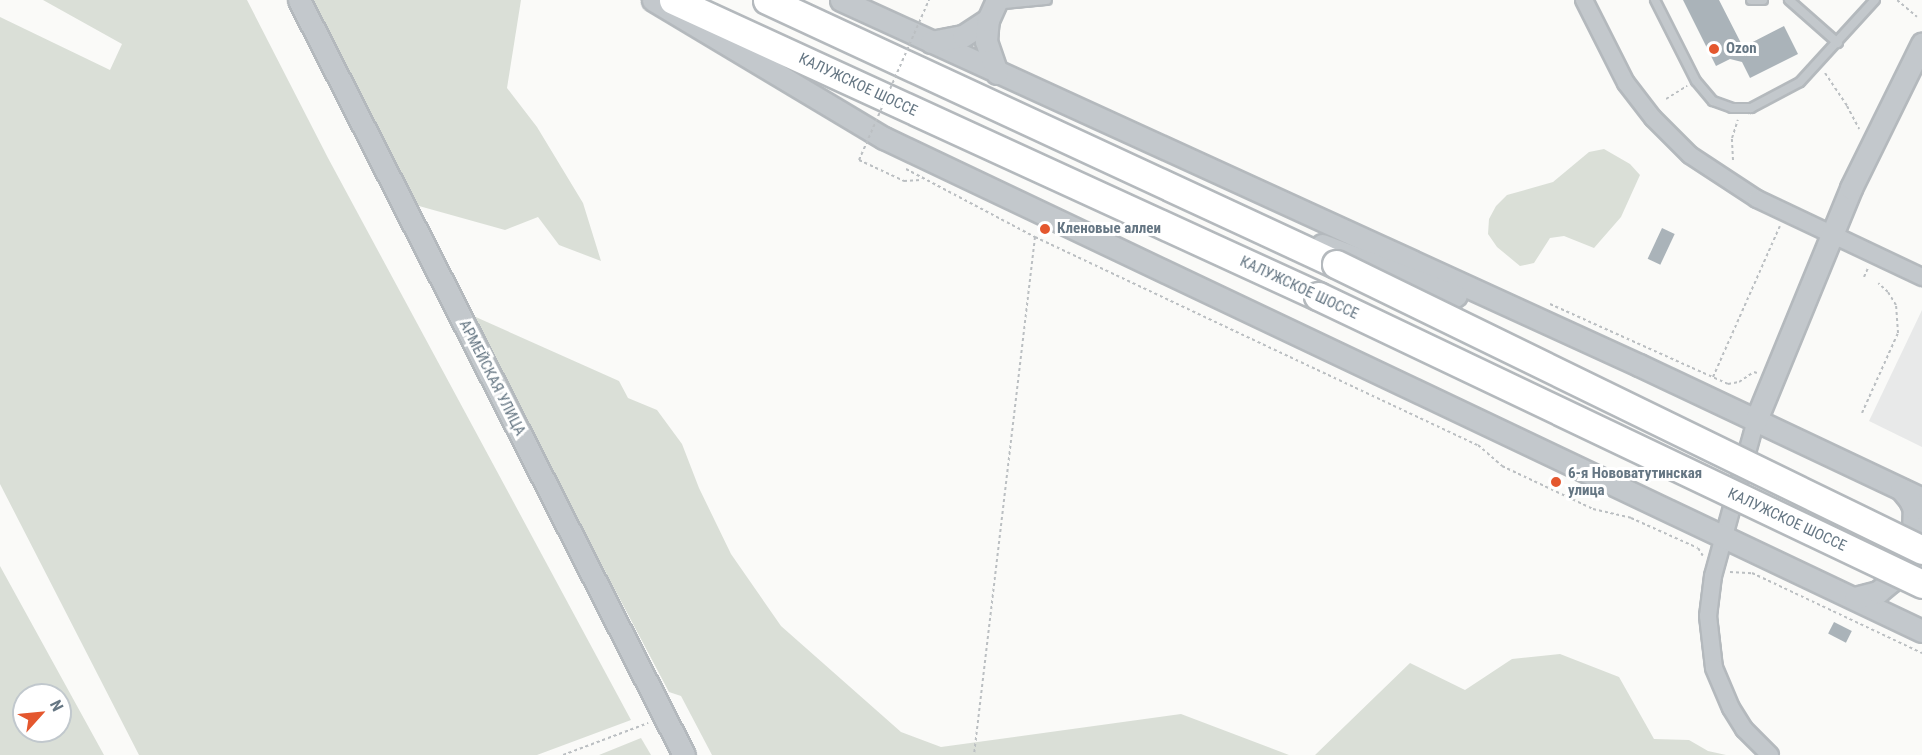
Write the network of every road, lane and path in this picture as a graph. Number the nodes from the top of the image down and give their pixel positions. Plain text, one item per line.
1 (299, 0) edge
2 (653, 0) edge
3 (673, 0) edge
4 (767, 0) edge
5 (841, 0) edge
6 (929, 0) edge
7 (1047, 0) edge
8 (1584, 0) edge
9 (1655, 0) edge
10 (1751, 0) edge
11 (1763, 0) edge
12 (1789, 0) edge
13 (1875, 0) edge
14 (1898, 0) edge
15 (993, 8) edge
16 (1917, 17) dead end
17 (931, 42) junction
18 (1838, 43) junction
19 (1922, 44) edge
20 (1818, 64) junction
21 (997, 73) junction
22 (1694, 77) junction
23 (1666, 99) dead end
24 (1746, 108) junction
25 (1859, 129) dead end
26 (862, 142) dead end
27 (872, 148) dead end
28 (1733, 160) dead end
29 (903, 167) dead end
30 (923, 180) junction
31 (1173, 189) junction
32 (1778, 232) dead end
33 (1831, 234) junction
34 (1035, 237) junction
35 (1922, 277) edge
36 (1878, 283) dead end
37 (1639, 365) junction
38 (1772, 380) junction
39 (1862, 413) dead end
40 (1756, 420) junction
41 (1900, 489) junction
42 (1922, 499) edge
43 (1724, 537) junction
44 (1919, 537) edge
45 (1714, 571) junction
46 (1922, 584) edge
47 (1855, 598) junction
48 (1922, 631) edge
49 (1922, 653) edge
50 (665, 717) junction
51 (563, 755) edge
52 (684, 755) edge
53 (974, 755) edge
54 (1770, 755) edge

1 - 50 street, АРМЕЙСКАЯ УЛИЦА
2 - 43 street
3 - 46 highway, КАЛУЖСКОЕ ШОССЕ, bridge
4 - 31 highway, КАЛУЖСКОЕ ШОССЕ
5 - 17 street
6 - 30 path, bridge
7 - 15 lane
8 - 33 street
9 - 22 lane
10 - 11 lane
12 - 18 lane
13 - 18 lane
14 - 16 path
15 - 17 street
15 - 21 street
17 - 21 street
18 - 20 lane
19 - 33 street
20 - 24 lane
20 - 25 path
21 - 37 street
22 - 23 path
22 - 24 lane
24 - 28 path
26 - 27 path
29 - 30 path
30 - 34 path
31 - 37 street
31 - 44 highway, КАЛУЖСКОЕ ШОССЕ, bridge
32 - 38 path
33 - 35 street
33 - 38 street
34 - 45 path
34 - 53 path
36 - 39 path
37 - 40 street
38 - 40 street
40 - 41 street
40 - 43 street
41 - 42 street
41 - 44 street
43 - 45 street
43 - 47 street
44 - 47 street
45 - 49 path
45 - 54 street
47 - 48 street
50 - 51 path
50 - 52 street, АРМЕЙСКАЯ УЛИЦА

